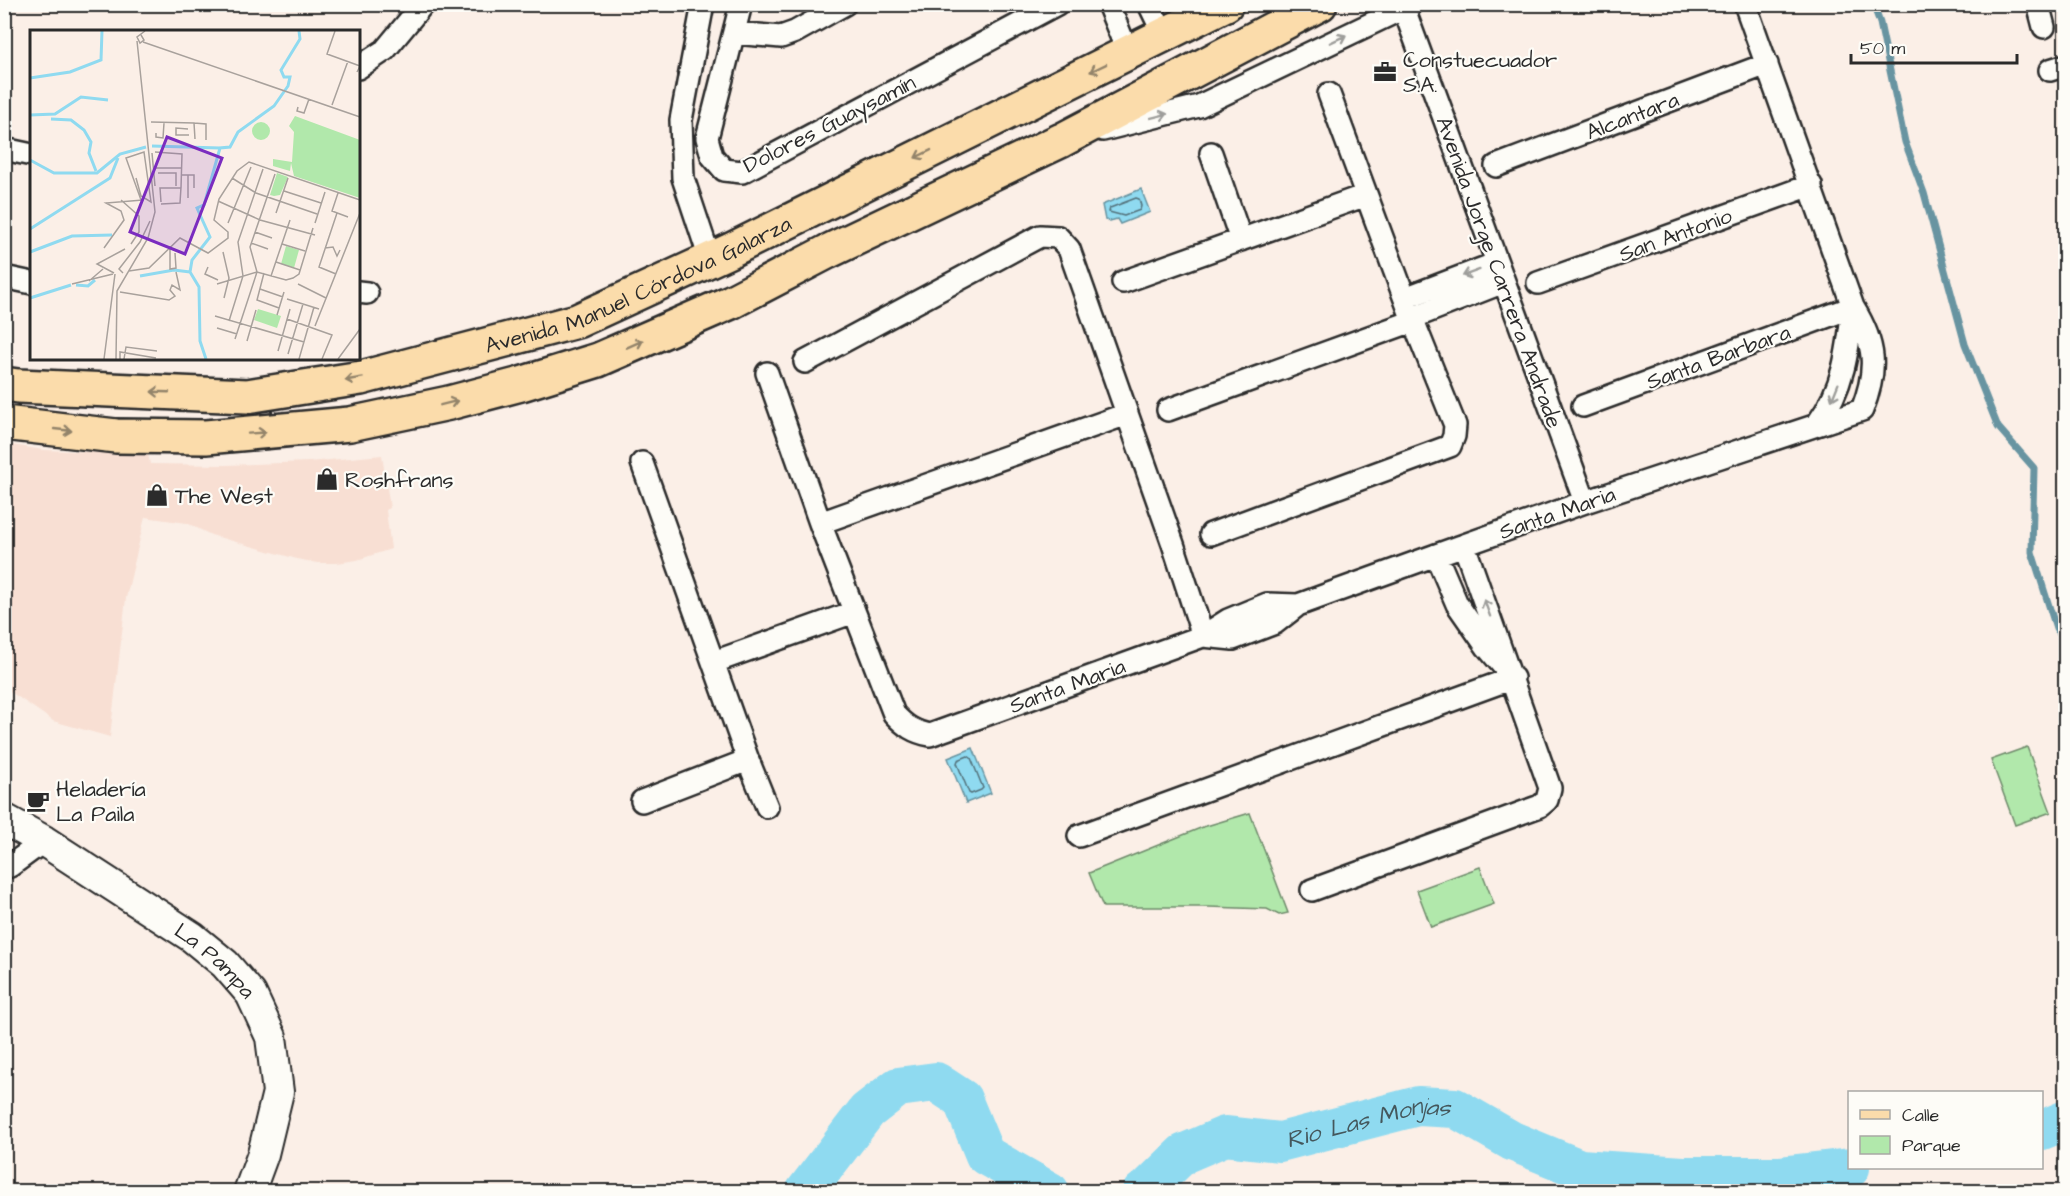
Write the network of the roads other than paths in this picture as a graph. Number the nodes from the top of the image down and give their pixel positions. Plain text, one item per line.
1 (423, 4) edge
2 (703, 4) edge
3 (741, 4) edge
4 (845, 4) edge
5 (1057, 4) edge
6 (1108, 4) edge
7 (1149, 4) edge
8 (1226, 4) edge
9 (1320, 4) edge
10 (1745, 4) edge
11 (2038, 4) edge
12 (1408, 7) edge
13 (2044, 27) dead end
14 (734, 33) junction
15 (1164, 35) junction
16 (1128, 53) junction
17 (1767, 64) junction
18 (360, 67) edge
19 (1329, 94) dead end
20 (1062, 140) junction
21 (4, 149) edge
22 (1211, 153) dead end
23 (30, 156) edge
24 (1496, 166) dead end
25 (1811, 185) junction
26 (1366, 195) junction
27 (1241, 240) junction
28 (710, 259) junction
29 (1501, 273) junction
30 (4, 277) edge
31 (1123, 282) dead end
32 (30, 283) edge
33 (1539, 283) dead end
34 (1853, 307) junction
35 (1410, 312) junction
36 (805, 362) dead end
37 (767, 373) dead end
38 (4, 384) edge
39 (1583, 406) dead end
40 (1168, 410) dead end
41 (1127, 414) junction
42 (4, 423) edge
43 (1818, 423) junction
44 (642, 463) dead end
45 (1585, 502) junction
46 (820, 523) junction
47 (1210, 534) dead end
48 (1464, 545) junction
49 (1436, 555) junction
50 (854, 612) junction
51 (1203, 636) junction
52 (714, 662) junction
53 (1513, 678) junction
54 (748, 760) junction
55 (642, 801) dead end
56 (766, 807) dead end
57 (4, 819) edge
58 (1079, 836) dead end
59 (44, 841) junction
60 (4, 868) edge
61 (1312, 890) dead end
62 (249, 1191) edge

1 - 18 street
2 - 28 street
3 - 14 street, Dolores Guaysamín
4 - 14 street
5 - 14 street, Dolores Guaysamín
6 - 16 street
7 - 15 street
8 - 15 main road, Avenida Manuel Córdova Galarza
9 - 20 main road, Avenida Manuel Córdova Galarza
10 - 17 street, Santa Maria
11 - 13 street
20 -> 12 street, Avenida Manuel Córdova Galarza
12 - 29 street, Avenida Jorge Carrera Andrade
15 - 16 main road, Avenida Manuel Córdova Galarza
16 -> 28 main road, Avenida Manuel Córdova Galarza
17 - 24 street, Alcantara
17 - 25 street, Santa Maria
19 - 26 street
42 -> 20 main road, Avenida Manuel Córdova Galarza
21 - 23 street
22 - 27 street
25 - 33 street, San Antonio
25 - 34 street, Santa Maria
26 - 27 street
26 - 35 street
27 - 31 street
28 -> 38 main road, Avenida Manuel Córdova Galarza
29 - 35 street
29 - 45 street, Avenida Jorge Carrera Andrade
30 - 32 street
34 - 39 street, Santa Barbara
34 -> 43 street, Santa Maria
34 - 43 street, Santa Maria
35 - 40 street
35 - 47 street
36 - 41 street
37 - 46 street
41 - 46 street
41 - 51 street
43 - 45 street, Santa Maria
44 - 52 street
45 - 48 street, Santa Maria
46 - 50 street
48 - 49 street, Santa Maria
53 -> 48 street
49 - 51 street, Santa Maria
49 - 53 street
50 - 51 street, Santa Maria
50 - 52 street
52 - 54 street
53 - 58 street
53 - 61 street
54 - 55 street
54 - 56 street
57 - 59 street, La Pampa
59 - 60 street
59 - 62 street, La Pampa

